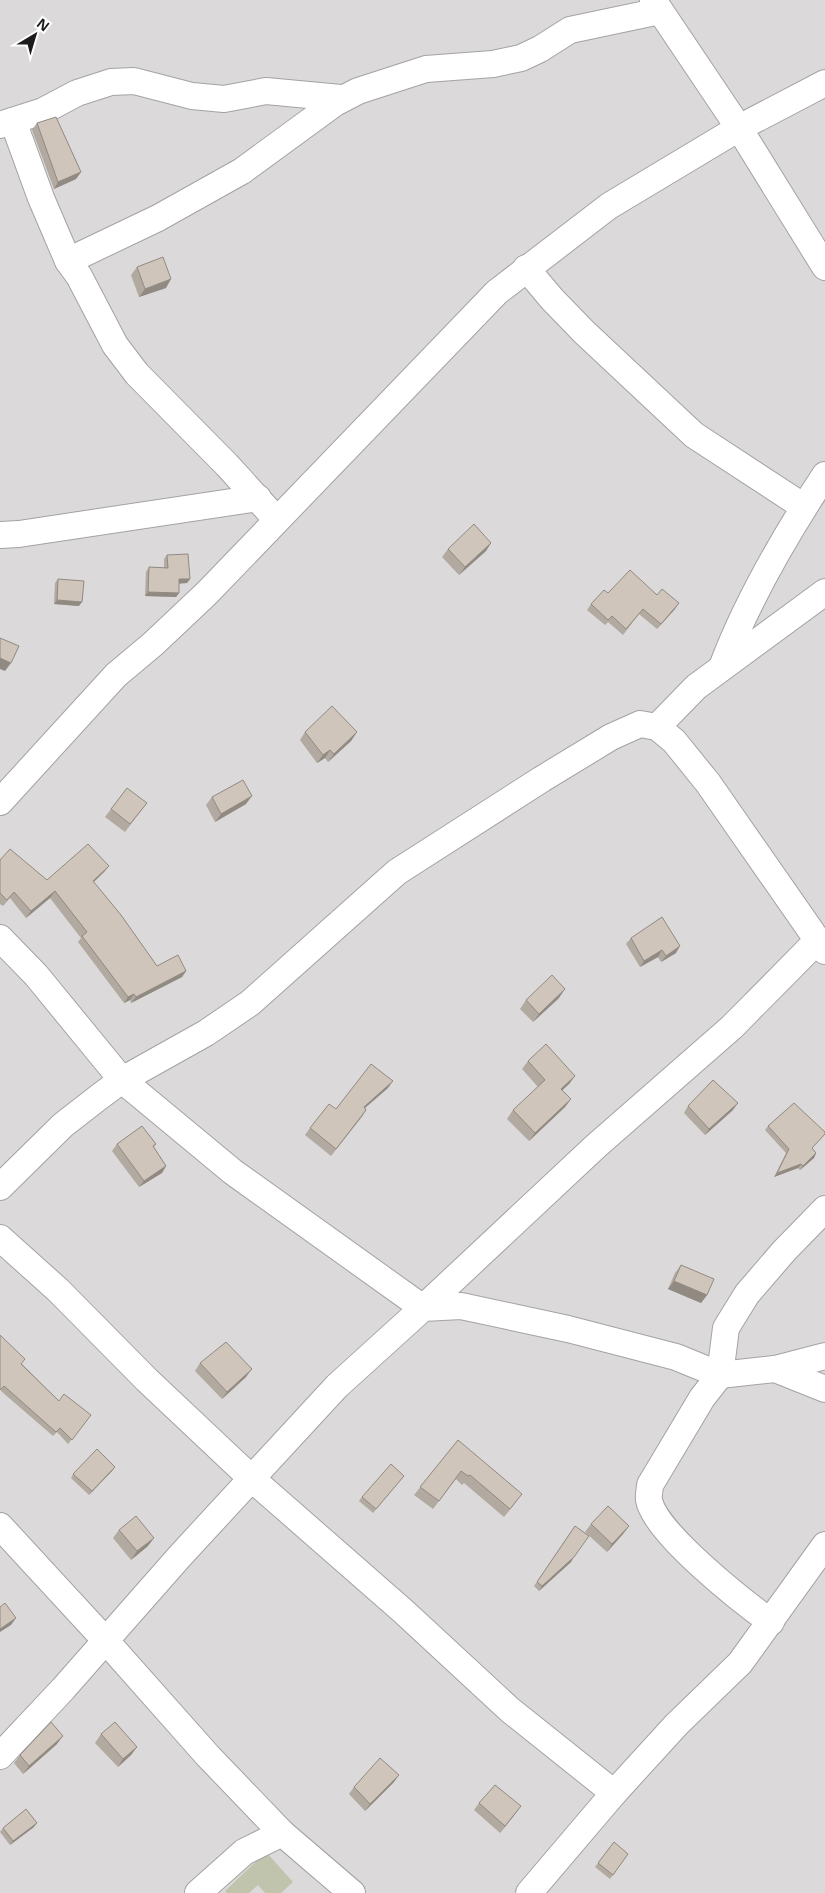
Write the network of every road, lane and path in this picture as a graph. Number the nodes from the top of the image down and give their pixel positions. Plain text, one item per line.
1 (656, 6) edge
2 (825, 83) edge
3 (342, 98) junction
4 (7, 123) edge
5 (739, 128) junction
6 (68, 261) junction
7 (825, 267) edge
8 (526, 268) junction
9 (825, 475) edge
10 (258, 498) junction
11 (804, 507) junction
12 (276, 519) junction
13 (0, 535) edge
14 (825, 592) edge
15 (722, 667) junction
16 (657, 728) junction
17 (0, 802) edge
18 (0, 938) edge
19 (822, 945) edge
20 (122, 1080) junction
21 (0, 1187) edge
22 (825, 1209) edge
23 (0, 1238) edge
24 (423, 1308) junction
25 (825, 1356) edge
26 (775, 1369) junction
27 (720, 1375) junction
28 (825, 1389) edge
29 (251, 1478) junction
30 (4, 1537) edge
31 (825, 1545) edge
32 (771, 1622) junction
33 (106, 1641) junction
34 (0, 1756) edge
35 (614, 1793) junction
36 (282, 1834) junction
37 (198, 1893) edge
38 (352, 1893) edge
39 (528, 1893) edge

1 - 3 street
1 - 5 street
2 - 5 street
3 - 4 street
3 - 6 street
4 - 6 street
5 - 7 street
5 - 8 street
6 - 10 street
8 - 11 street
8 - 12 street
9 - 11 street
10 - 12 street
10 - 13 street
11 - 15 street
12 - 17 street
14 - 15 street
15 - 16 street
16 - 19 street
16 - 20 street
18 - 20 street
19 - 24 street
20 - 21 street
20 - 24 street
22 - 27 street
23 - 29 street
24 - 27 street
24 - 29 street
25 - 26 street
26 - 27 street
26 - 28 street
27 - 32 street
29 - 33 street
29 - 35 street
30 - 33 street
31 - 32 street
32 - 35 street
33 - 34 street
33 - 36 street
35 - 39 street
36 - 37 street
36 - 38 street

